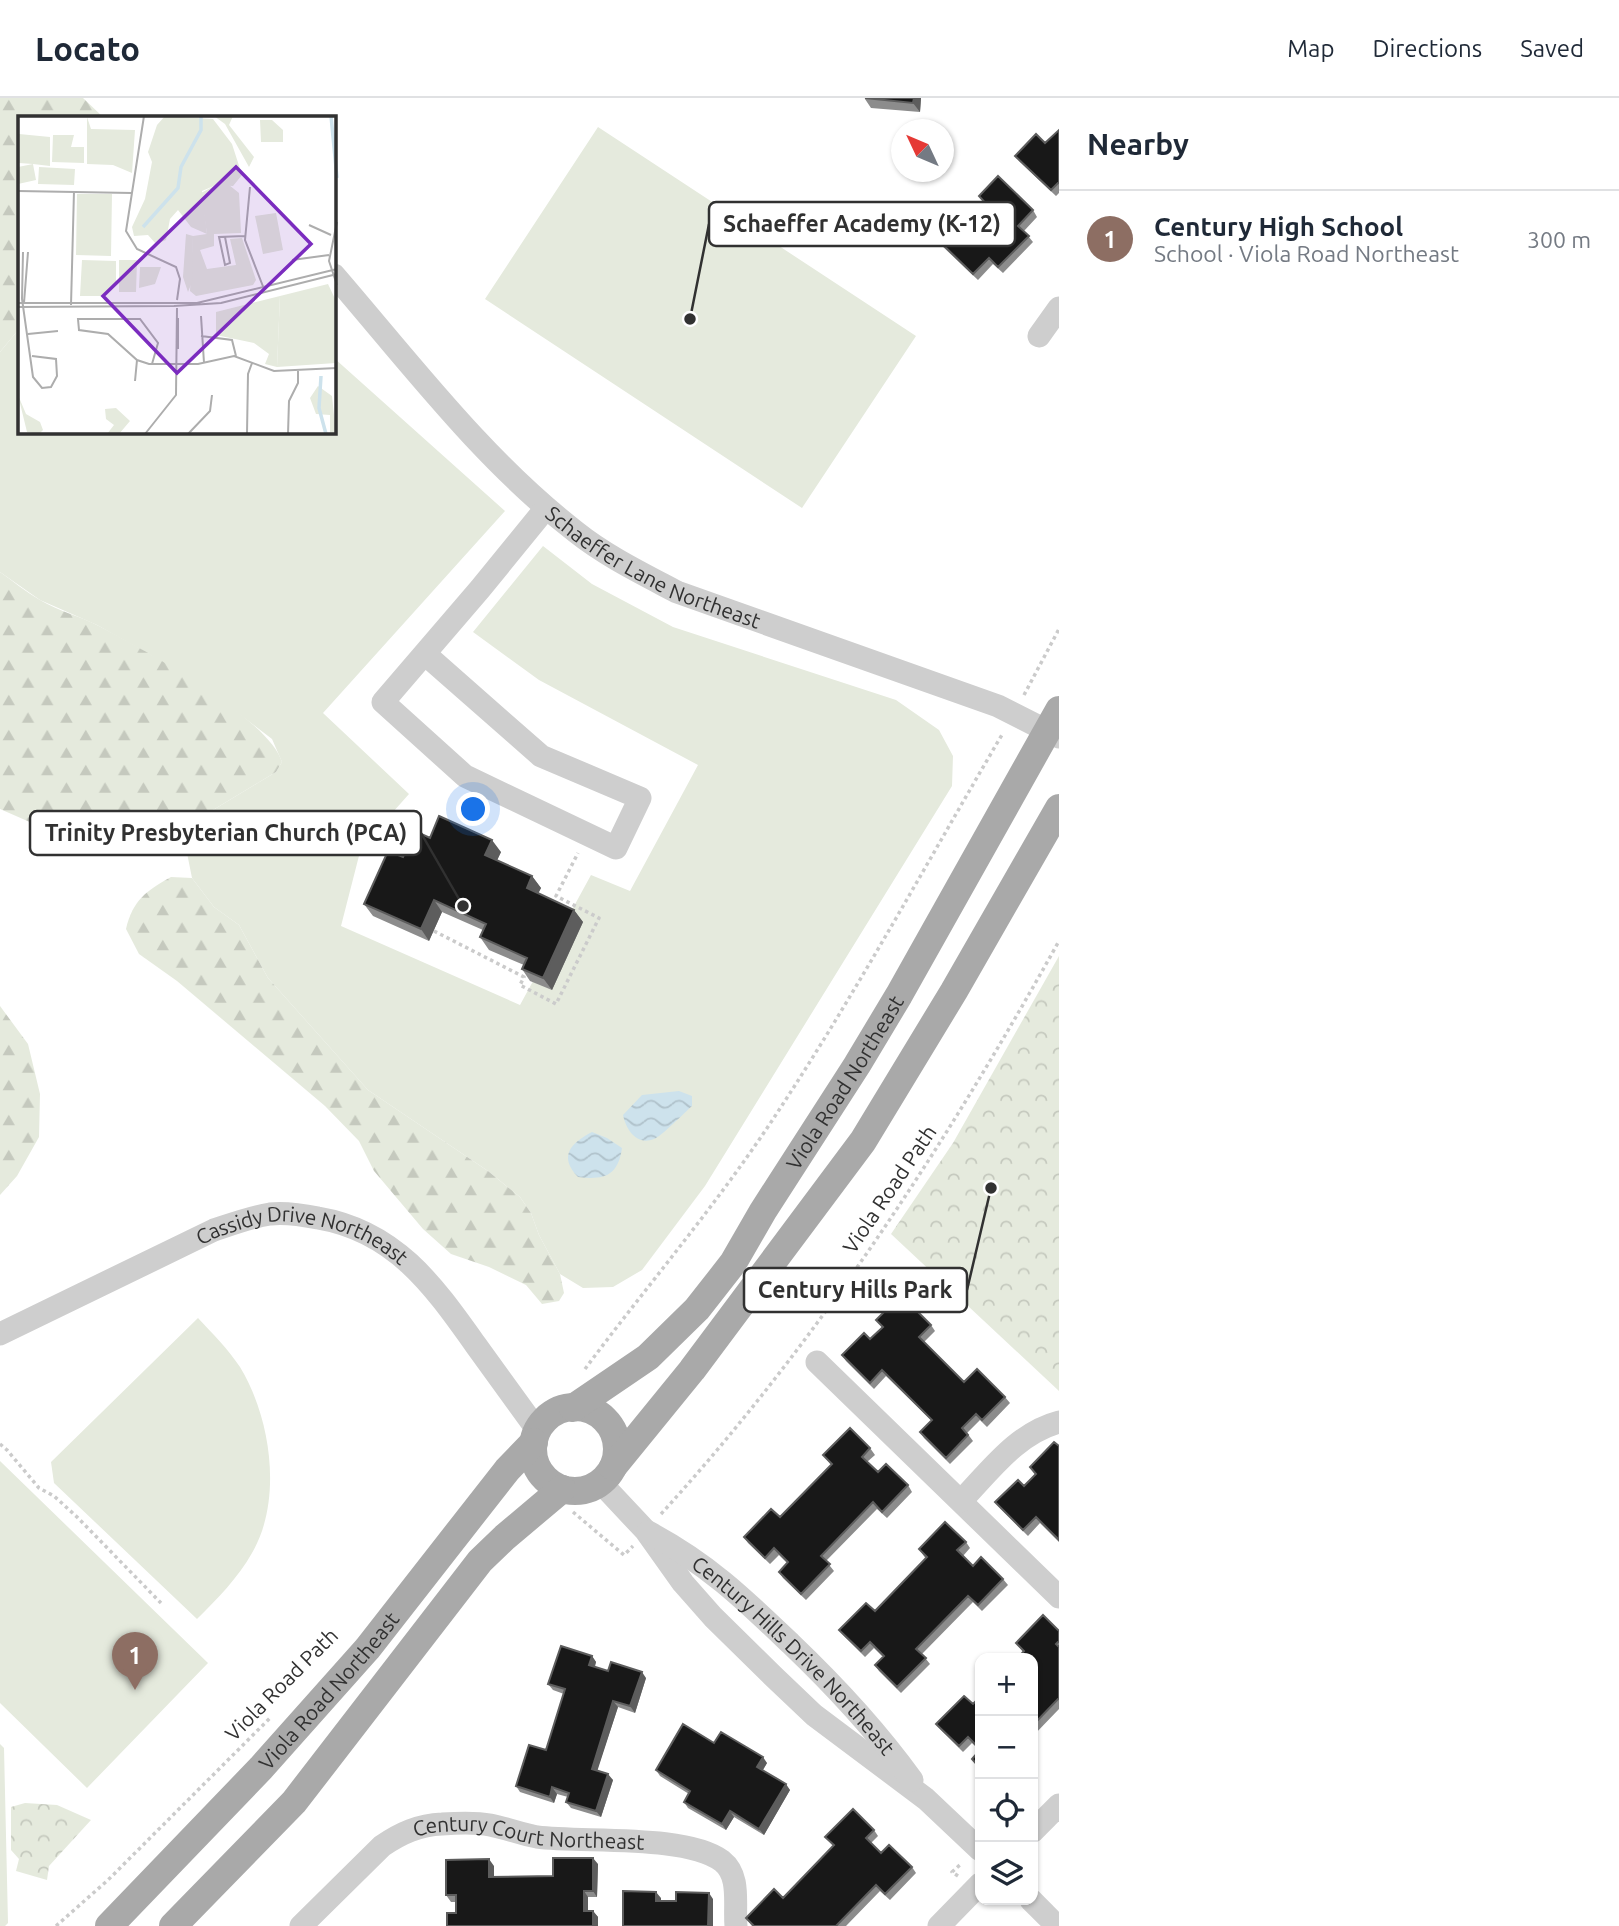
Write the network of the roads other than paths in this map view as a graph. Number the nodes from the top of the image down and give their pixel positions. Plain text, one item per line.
1 (336, 277) edge
2 (1059, 309) edge
3 (1039, 337) dead end
4 (546, 508) junction
5 (425, 654) junction
6 (1055, 726) edge
7 (1059, 808) edge
8 (0, 1334) edge
9 (817, 1362) dead end
10 (573, 1408) junction
11 (1059, 1422) edge
12 (536, 1436) junction
13 (606, 1475) junction
14 (562, 1489) junction
15 (961, 1501) junction
16 (646, 1531) junction
17 (1059, 1597) edge
18 (926, 1799) junction
19 (1059, 1805) edge
20 (1038, 1826) edge
21 (975, 1845) edge
22 (975, 1889) edge
23 (1036, 1905) edge
24 (109, 1926) edge
25 (173, 1926) edge
26 (301, 1926) edge
27 (736, 1926) edge
28 (939, 1926) edge
29 (1057, 1926) edge

1 - 4 street, Schaeffer Lane Northeast
2 - 3 street
4 - 5 street
4 - 6 street, Schaeffer Lane Northeast
5 - 5 street
6 - 10 main road, Viola Road Northeast
7 - 13 main road, Viola Road Northeast
8 - 12 street, Cassidy Drive Northeast
9 - 15 street
10 - 12 main road
10 - 13 main road
11 - 15 street
12 - 14 main road
12 - 24 main road, Viola Road Northeast
13 - 14 main road
13 - 16 street, Century Hills Drive Northeast
14 - 25 main road, Viola Road Northeast
15 - 17 street
16 - 18 street, Century Hills Drive Northeast
16 - 18 street, Century Hills Drive Northeast
18 - 21 street, Century Hills Drive Northeast
19 - 20 street
22 - 28 street
23 - 29 street
26 - 27 street, Century Court Northeast

